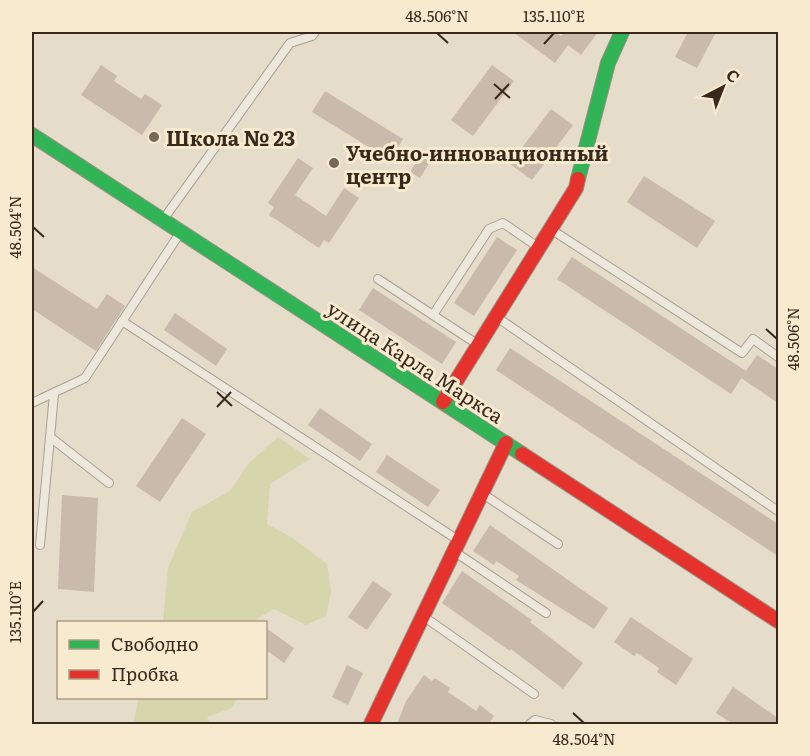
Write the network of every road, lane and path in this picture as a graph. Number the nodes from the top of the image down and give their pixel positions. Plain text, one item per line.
1 (315, 32) edge
2 (622, 32) edge
3 (32, 135) edge
4 (162, 221) junction
5 (550, 230) junction
6 (180, 232) junction
7 (539, 248) junction
8 (378, 279) dead end
9 (433, 315) junction
10 (496, 316) junction
11 (122, 321) junction
12 (478, 345) junction
13 (778, 357) edge
14 (54, 394) junction
15 (33, 401) edge
16 (443, 402) junction
17 (50, 437) junction
18 (506, 443) junction
19 (109, 483) dead end
20 (482, 493) junction
21 (778, 511) edge
22 (558, 544) dead end
23 (40, 545) dead end
24 (456, 545) junction
25 (546, 613) dead end
26 (422, 615) junction
27 (778, 621) edge
28 (534, 694) dead end
29 (371, 724) edge
30 (530, 724) edge
31 (551, 724) edge

1 - 4 lane
2 - 5 main road
3 - 4 main road, улица Карла Маркса
4 - 6 main road, улица Карла Маркса
5 - 7 main road
5 - 13 lane
6 - 11 lane
6 - 16 main road, улица Карла Маркса
7 - 9 lane
7 - 10 main road
8 - 9 lane
9 - 12 lane
10 - 12 main road
10 - 21 lane
11 - 14 lane
11 - 24 lane
12 - 16 main road
14 - 15 lane
14 - 17 lane
16 - 18 main road, улица Карла Маркса
17 - 19 lane
17 - 23 lane
18 - 20 main road
18 - 27 main road, улица Карла Маркса
20 - 22 lane
20 - 24 main road
24 - 25 lane
24 - 26 main road
26 - 28 lane
26 - 29 main road
30 - 31 lane

